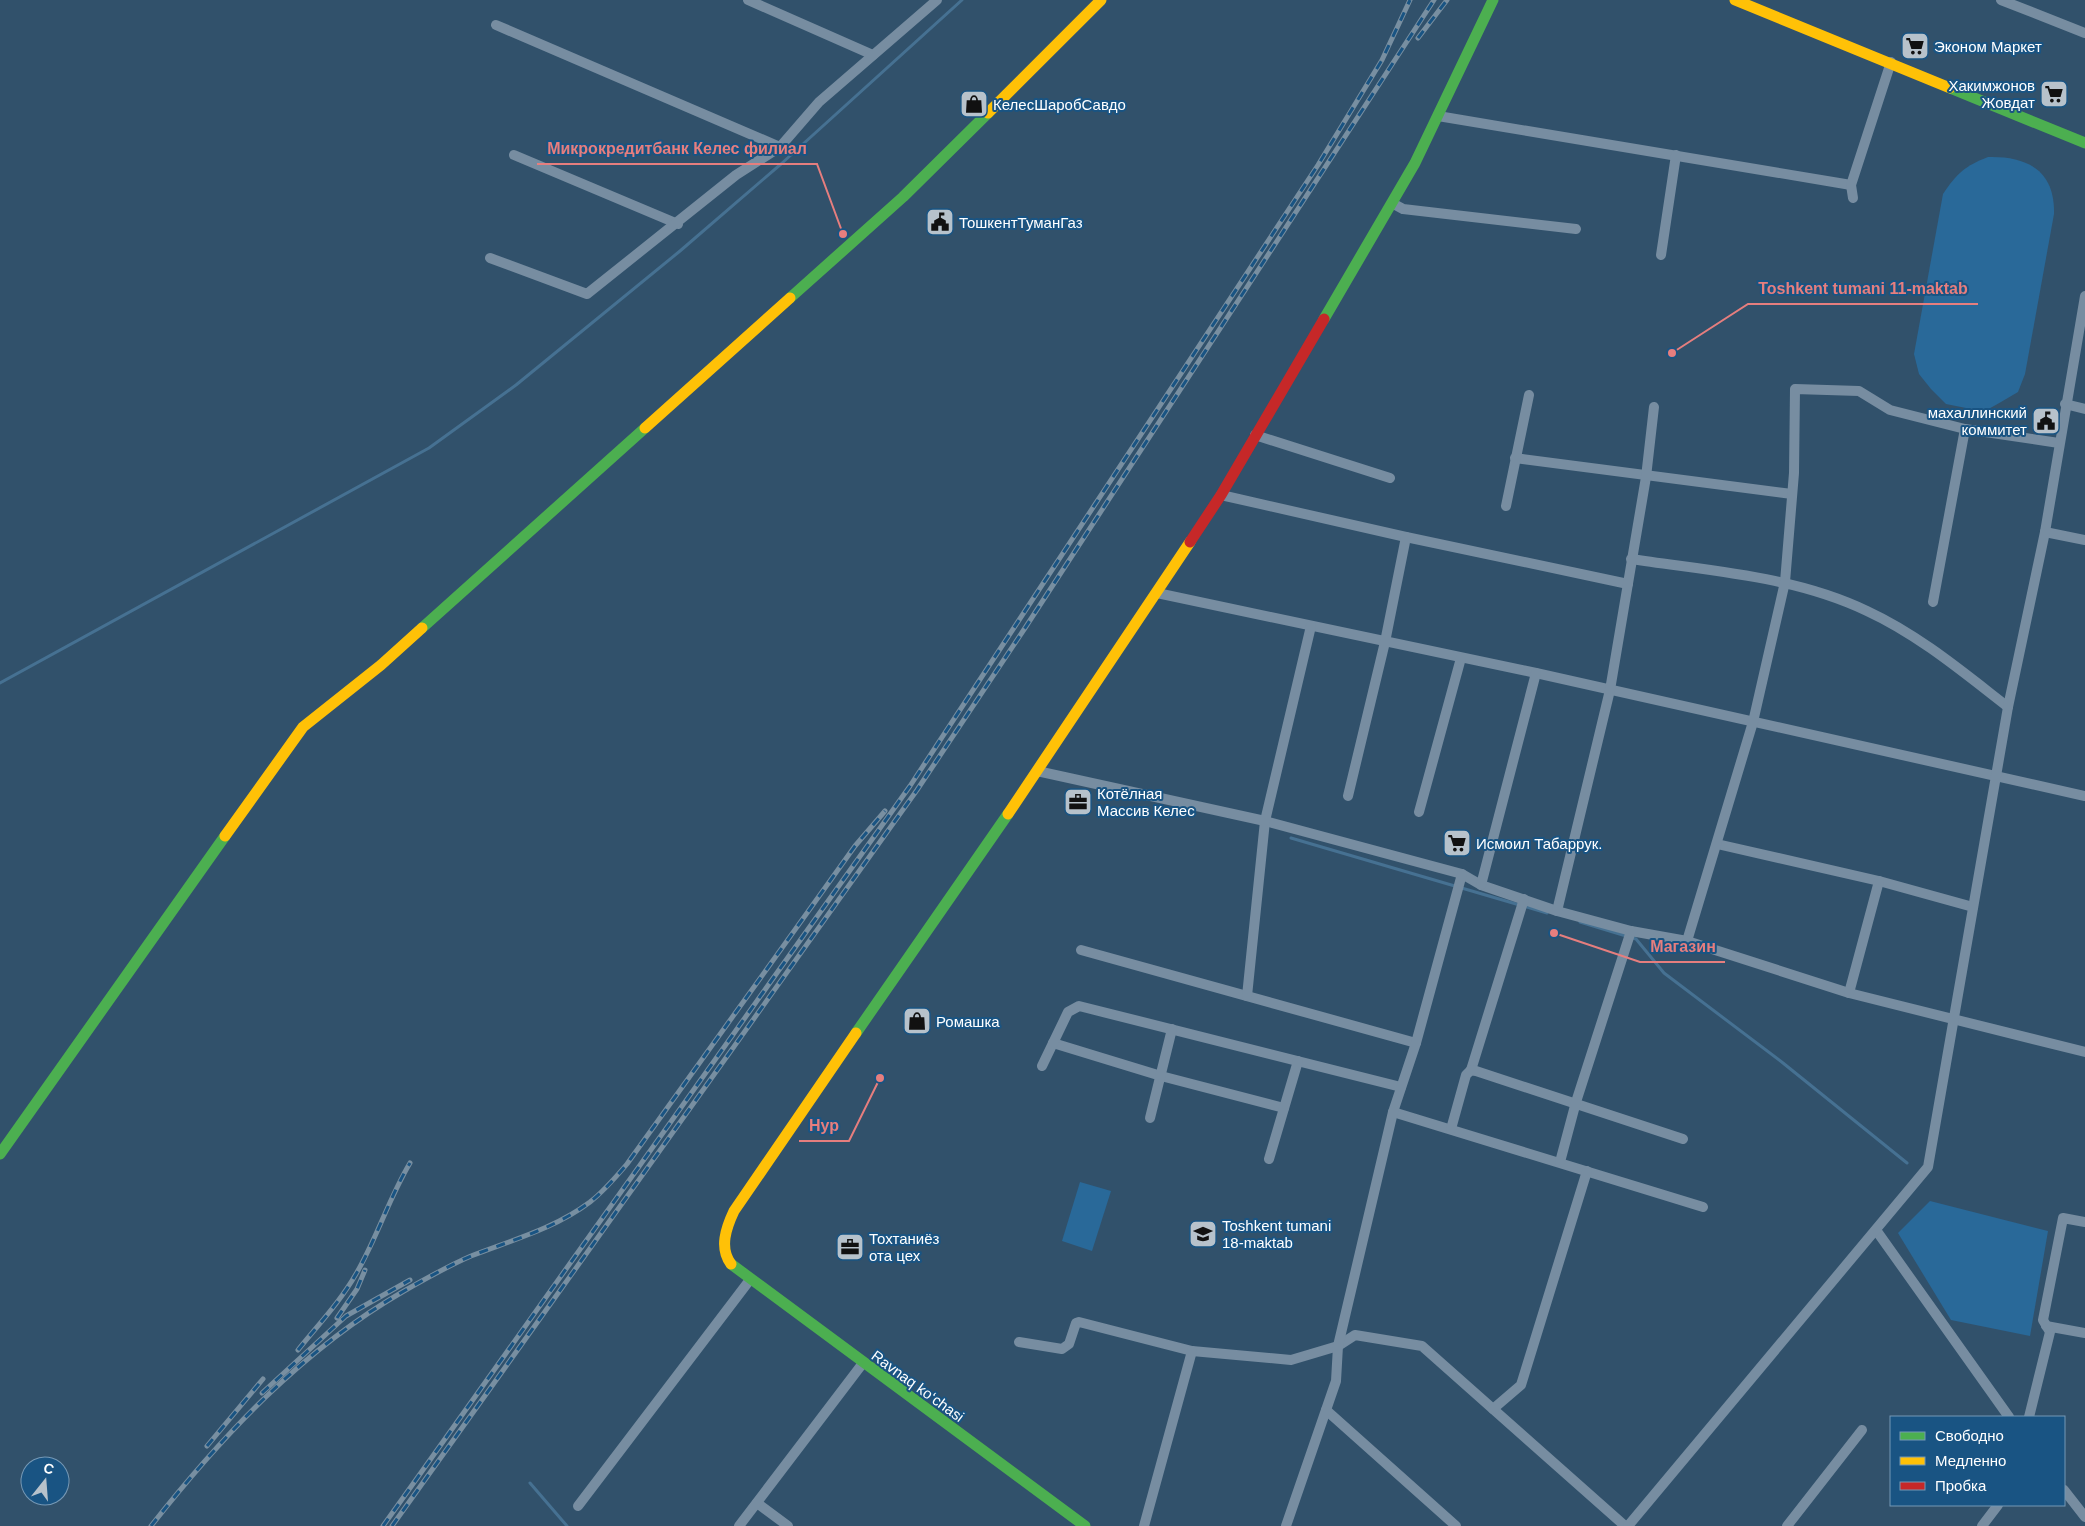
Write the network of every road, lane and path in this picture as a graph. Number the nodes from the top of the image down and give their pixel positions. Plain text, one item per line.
1 (748, 0) edge
2 (936, 0) edge
3 (1101, 0) edge
4 (1493, 0) edge
5 (1735, 0) edge
6 (2001, 0) edge
7 (496, 25) dead end
8 (2085, 33) edge
9 (873, 55) junction
10 (1891, 62) junction
11 (1438, 116) junction
12 (2085, 143) edge
13 (780, 147) junction
14 (514, 155) dead end
15 (1676, 155) junction
16 (1851, 185) junction
17 (1853, 198) dead end
18 (1392, 202) junction
19 (678, 224) junction
20 (1576, 229) dead end
21 (1661, 255) dead end
22 (490, 258) dead end
23 (2085, 296) edge
24 (1530, 395) dead end
25 (2065, 404) junction
26 (1654, 406) dead end
27 (2085, 408) edge
28 (1965, 430) junction
29 (1255, 435) junction
30 (2059, 443) junction
31 (1515, 458) junction
32 (1646, 477) junction
33 (1390, 478) dead end
34 (1792, 494) junction
35 (1221, 495) junction
36 (1506, 506) dead end
37 (2045, 532) junction
38 (1406, 537) junction
39 (2085, 540) edge
40 (1631, 559) junction
41 (1785, 582) junction
42 (1628, 584) junction
43 (1156, 593) junction
44 (1934, 602) dead end
45 (1311, 626) junction
46 (1385, 642) junction
47 (1461, 658) junction
48 (1536, 673) junction
49 (1610, 690) junction
50 (2008, 707) junction
51 (1753, 722) junction
52 (1037, 771) junction
53 (1996, 777) junction
54 (1348, 796) dead end
55 (2085, 796) edge
56 (1420, 812) dead end
57 (1265, 821) junction
58 (1716, 844) junction
59 (1462, 874) junction
60 (1879, 881) junction
61 (1481, 885) junction
62 (1524, 900) junction
63 (1974, 907) junction
64 (1557, 911) junction
65 (1631, 931) junction
66 (1687, 941) junction
67 (1080, 950) dead end
68 (1849, 992) junction
69 (1247, 996) junction
70 (1954, 1020) junction
71 (1172, 1029) junction
72 (1053, 1043) junction
73 (1416, 1043) junction
74 (2085, 1052) edge
75 (1298, 1061) junction
76 (1042, 1066) dead end
77 (1471, 1070) junction
78 (1161, 1076) junction
79 (1401, 1087) junction
80 (1576, 1102) junction
81 (1284, 1108) junction
82 (1393, 1112) junction
83 (1150, 1118) dead end
84 (1450, 1129) junction
85 (1683, 1139) dead end
86 (0, 1154) edge
87 (1269, 1159) dead end
88 (1560, 1162) junction
89 (1587, 1171) junction
90 (1703, 1208) dead end
91 (2085, 1222) edge
92 (1876, 1230) junction
93 (749, 1281) junction
94 (2046, 1326) junction
95 (2085, 1333) edge
96 (1019, 1342) dead end
97 (1338, 1346) junction
98 (1192, 1351) junction
99 (862, 1363) junction
100 (1493, 1409) junction
101 (1326, 1410) junction
102 (2008, 1416) edge
103 (2029, 1416) edge
104 (1862, 1430) dead end
105 (2065, 1491) edge
106 (757, 1503) junction
107 (578, 1506) dead end
108 (1997, 1506) edge
109 (2085, 1517) edge
110 (1288, 1525) edge
111 (739, 1526) edge
112 (788, 1526) edge
113 (1085, 1526) edge
114 (1144, 1526) edge
115 (1456, 1526) edge
116 (1626, 1526) edge
117 (1787, 1526) edge
118 (1982, 1526) edge

1 - 9 street
2 - 9 street
3 - 86 street
4 - 11 street
5 - 10 street
6 - 8 street
7 - 13 street
9 - 13 street
10 - 12 street
10 - 16 street
11 - 15 street
11 - 18 street
13 - 19 street
14 - 19 street
15 - 16 street
15 - 21 street
16 - 17 street
18 - 20 street
18 - 29 street
19 - 22 street
23 - 25 street
24 - 31 street
25 - 27 street
25 - 30 street
26 - 32 street
28 - 30 street
28 - 34 street
28 - 44 street
29 - 33 street
29 - 35 street
30 - 37 street
31 - 32 street
31 - 36 street
32 - 34 street
32 - 40 street
34 - 41 street
35 - 38 street
35 - 43 street
37 - 39 street
37 - 50 street
38 - 42 street
38 - 46 street
40 - 41 street
40 - 42 street
41 - 50 street
41 - 51 street
42 - 49 street
43 - 45 street
43 - 52 street
45 - 46 street
45 - 57 street
46 - 47 street
46 - 54 street
47 - 48 street
47 - 56 street
48 - 49 street
48 - 61 street
49 - 51 street
49 - 64 street
50 - 53 street
51 - 53 street
51 - 58 street
52 - 57 street
52 - 93 street, Ravnaq ko‘chasi
53 - 55 street
53 - 63 street
57 - 59 street
57 - 69 street
58 - 60 street
58 - 66 street
59 - 61 street
59 - 73 street
60 - 63 street
60 - 68 street
61 - 62 street
62 - 64 street
62 - 77 street
63 - 70 street
64 - 65 street
65 - 66 street
65 - 80 street
66 - 68 street
67 - 69 street
68 - 70 street
69 - 73 street
70 - 74 street
70 - 92 street
71 - 72 street
71 - 75 street
71 - 78 street
72 - 76 street
72 - 78 street
73 - 79 street
75 - 79 street
75 - 81 street
77 - 80 street
77 - 84 street
78 - 81 street
78 - 83 street
79 - 82 street
80 - 85 street
80 - 88 street
81 - 87 street
82 - 84 street
82 - 97 street
84 - 88 street
88 - 89 street
89 - 90 street
89 - 100 street
91 - 94 street
92 - 102 street
92 - 116 street
93 - 99 street, Ravnaq ko‘chasi
93 - 107 street
94 - 95 street
94 - 103 street
96 - 98 street
97 - 98 street
97 - 100 street
97 - 101 street
98 - 114 street
99 - 106 street
99 - 113 street, Ravnaq ko‘chasi
100 - 116 street
101 - 110 street
101 - 115 street
104 - 117 street
105 - 109 street
106 - 111 street
106 - 112 street
108 - 118 street

